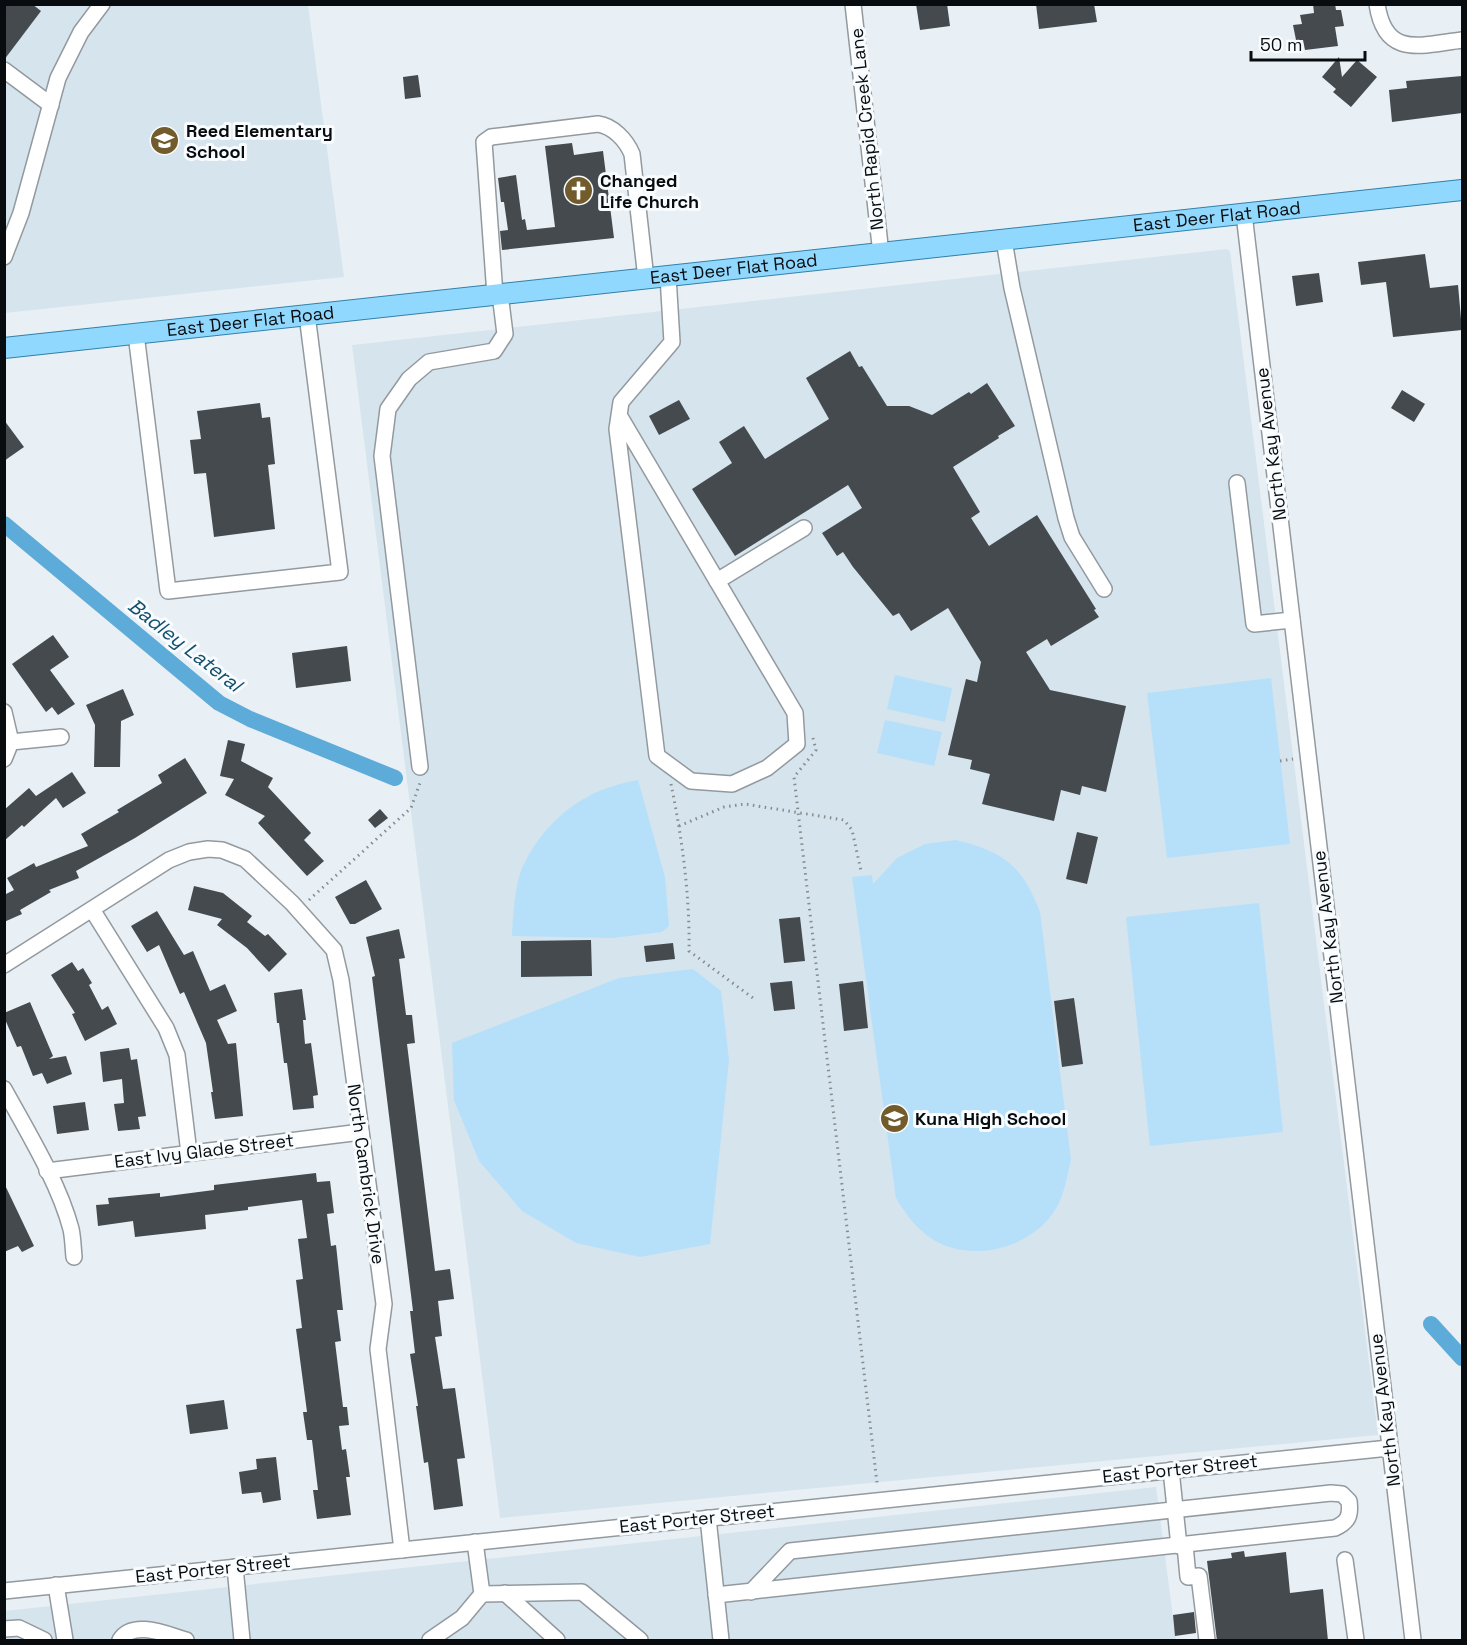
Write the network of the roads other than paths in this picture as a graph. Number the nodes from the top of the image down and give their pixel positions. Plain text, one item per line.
1 (102, 4) edge
2 (853, 4) edge
3 (1377, 4) edge
4 (1462, 40) edge
5 (4, 70) edge
6 (51, 105) junction
7 (1462, 190) edge
8 (1244, 214) junction
9 (1004, 240) junction
10 (881, 254) junction
11 (4, 257) edge
12 (668, 276) junction
13 (646, 279) junction
14 (498, 295) junction
15 (307, 315) junction
16 (136, 334) junction
17 (5, 344) edge
18 (619, 415) junction
19 (1237, 483) dead end
20 (804, 528) dead end
21 (717, 581) junction
22 (1104, 589) dead end
23 (1292, 620) junction
24 (4, 712) edge
25 (61, 737) dead end
26 (11, 742) junction
27 (4, 759) edge
28 (421, 771) road end
29 (93, 911) junction
30 (4, 965) edge
31 (4, 1089) edge
32 (361, 1132) junction
33 (189, 1153) junction
34 (47, 1171) junction
35 (75, 1257) dead end
36 (1389, 1448) junction
37 (1171, 1470) junction
38 (1175, 1509) junction
39 (708, 1518) junction
40 (475, 1542) junction
41 (1182, 1546) junction
42 (402, 1550) junction
43 (1346, 1560) dead end
44 (235, 1567) junction
45 (56, 1585) junction
46 (4, 1591) edge
47 (751, 1592) junction
48 (505, 1593) junction
49 (482, 1594) junction
50 (716, 1595) junction
51 (4, 1629) edge
52 (44, 1641) edge
53 (65, 1641) edge
54 (120, 1641) edge
55 (186, 1641) edge
56 (242, 1641) edge
57 (430, 1641) edge
58 (557, 1641) edge
59 (640, 1641) edge
60 (721, 1641) edge
61 (1207, 1641) edge
62 (1356, 1641) edge
63 (1413, 1641) edge

1 - 6 street
2 - 10 street, North Rapid Creek Lane
3 - 4 street
5 - 6 street
6 - 11 street
7 - 8 main road, East Deer Flat Road
8 - 9 main road, East Deer Flat Road
8 - 23 street, North Kay Avenue
9 - 10 main road, East Deer Flat Road
9 - 22 street
10 - 12 main road, East Deer Flat Road
12 - 13 main road, East Deer Flat Road
12 - 18 street
13 - 14 main road, East Deer Flat Road
13 - 14 street
14 - 15 main road, East Deer Flat Road
14 - 28 street
15 - 16 main road, East Deer Flat Road
15 - 16 street
16 - 17 main road, East Deer Flat Road
18 - 21 street
18 - 21 street
19 - 23 street
20 - 21 street
23 - 36 street, North Kay Avenue
24 - 26 street
25 - 26 street
26 - 27 street
29 - 30 street
29 - 32 street, North Cambrick Drive
29 - 33 street
31 - 34 street
32 - 33 street, East Ivy Glade Street
32 - 42 street, North Cambrick Drive
33 - 34 street, East Ivy Glade Street
34 - 35 street
36 - 37 street, East Porter Street
36 - 63 street, North Kay Avenue
37 - 38 street
37 - 39 street, East Porter Street
38 - 41 street
38 - 41 street
38 - 47 street
39 - 40 street, East Porter Street
39 - 50 street
40 - 42 street, East Porter Street
40 - 49 street
41 - 47 street
41 - 61 street
42 - 44 street, East Porter Street
43 - 62 street
44 - 45 street, East Porter Street
44 - 56 street
45 - 46 street, East Porter Street
45 - 53 street
47 - 50 street
48 - 49 street
48 - 58 street
48 - 59 street
49 - 57 street
50 - 60 street
51 - 52 street
54 - 55 street

